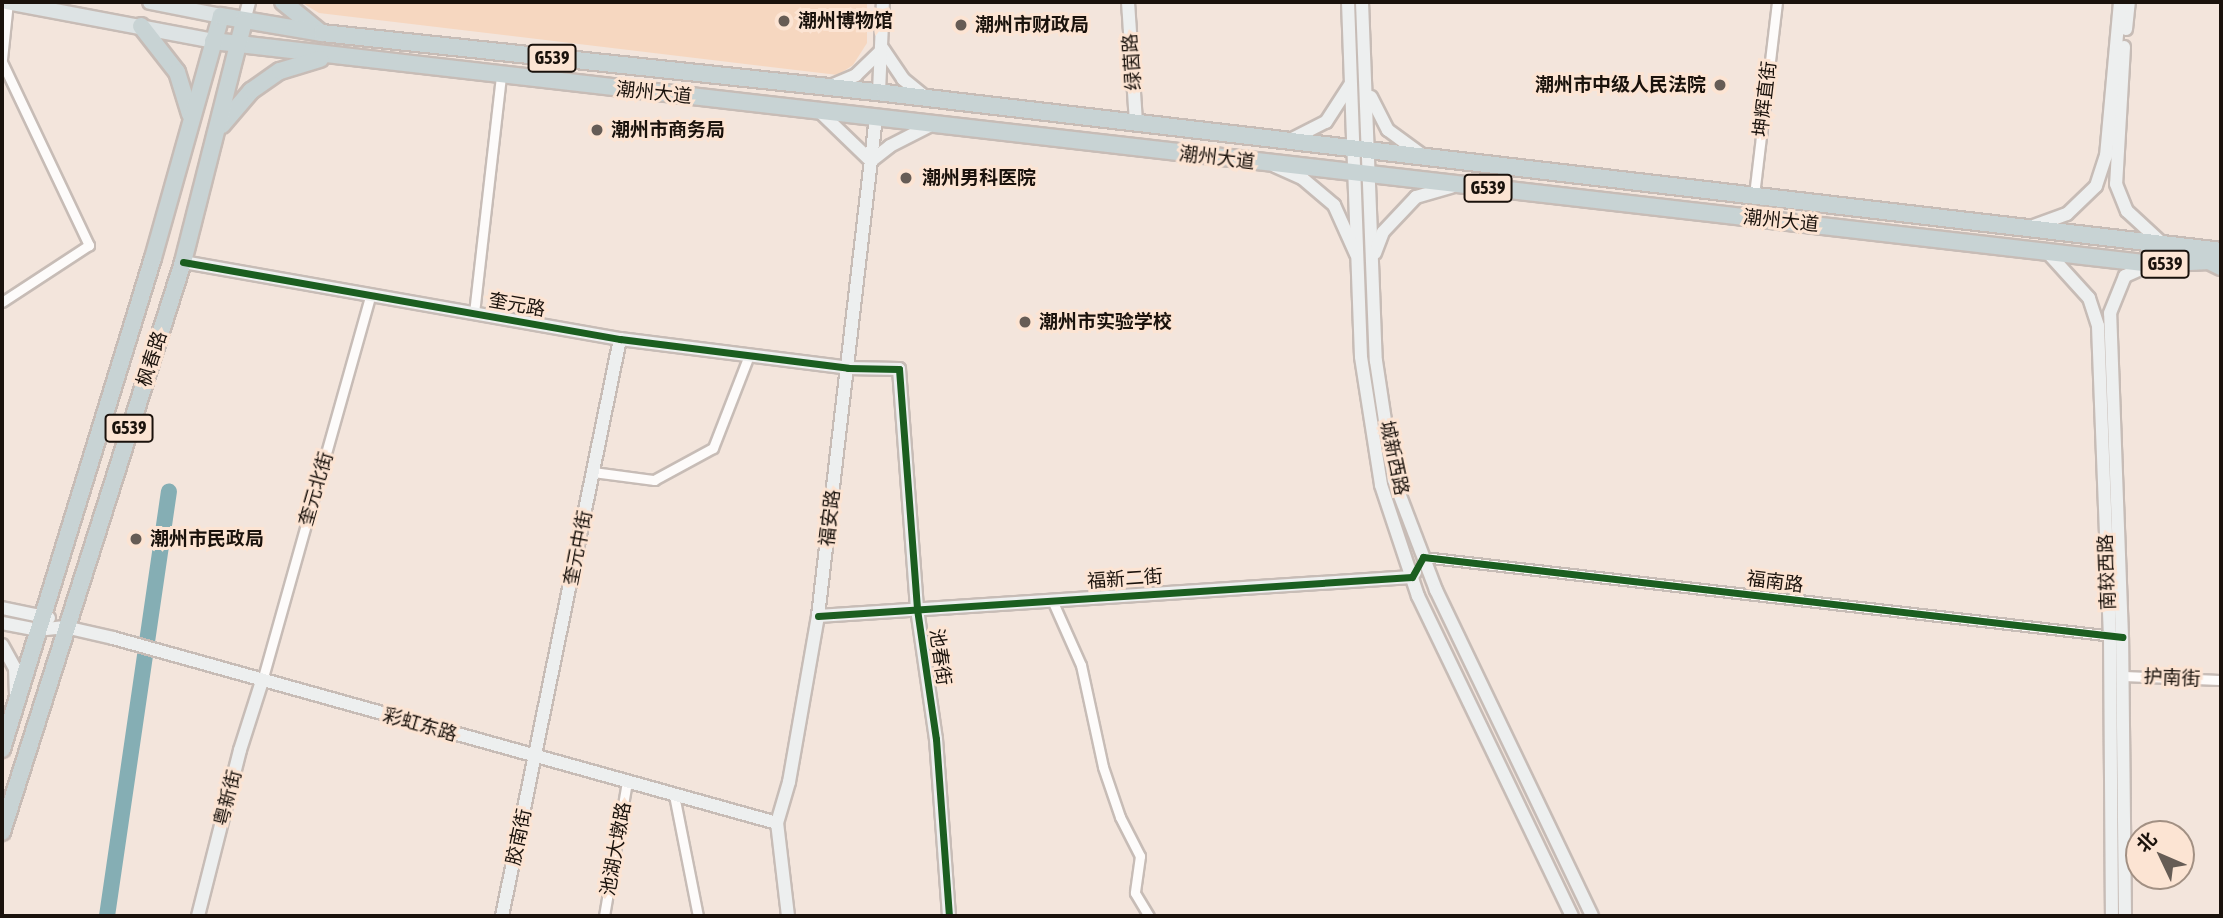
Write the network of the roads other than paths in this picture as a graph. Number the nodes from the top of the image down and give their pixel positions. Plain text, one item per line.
1 (8, 2) edge
2 (150, 2) edge
3 (248, 2) edge
4 (283, 2) edge
5 (883, 2) edge
6 (1128, 2) edge
7 (1348, 2) edge
8 (1362, 2) edge
9 (1777, 2) edge
10 (2120, 2) edge
11 (2129, 2) edge
12 (222, 9) edge
13 (244, 21) junction
14 (141, 26) junction
15 (322, 33) junction
16 (213, 41) junction
17 (239, 46) junction
18 (883, 49) junction
19 (325, 57) junction
20 (2, 60) edge
21 (501, 76) junction
22 (1351, 81) junction
23 (1366, 84) junction
24 (826, 86) junction
25 (880, 87) junction
26 (925, 97) junction
27 (818, 110) junction
28 (876, 117) junction
29 (191, 120) junction
30 (1136, 122) junction
31 (934, 124) junction
32 (219, 129) junction
33 (1286, 140) junction
34 (1362, 150) junction
35 (1426, 156) junction
36 (871, 161) junction
37 (1272, 164) junction
38 (1363, 174) junction
39 (1461, 185) junction
40 (1754, 195) junction
41 (2028, 228) junction
42 (2164, 245) junction
43 (2042, 250) junction
44 (1373, 256) junction
45 (2218, 258) edge
46 (1359, 260) junction
47 (183, 262) junction
48 (2152, 264) junction
49 (370, 298) junction
50 (2, 302) edge
51 (474, 313) junction
52 (620, 339) junction
53 (749, 355) junction
54 (848, 368) junction
55 (593, 472) junction
56 (1423, 557) junction
57 (1412, 577) junction
58 (1052, 600) junction
59 (2, 608) edge
60 (917, 609) junction
61 (43, 614) junction
62 (818, 616) junction
63 (2, 624) edge
64 (65, 627) junction
65 (37, 630) junction
66 (2116, 637) junction
67 (2, 645) edge
68 (2122, 676) junction
69 (2221, 680) edge
70 (262, 681) junction
71 (16, 700) junction
72 (2, 749) edge
73 (536, 758) junction
74 (627, 782) junction
75 (674, 795) junction
76 (776, 823) junction
77 (2, 832) edge
78 (198, 916) edge
79 (502, 916) edge
80 (604, 916) edge
81 (698, 916) edge
82 (788, 916) edge
83 (949, 916) edge
84 (1149, 916) edge
85 (1572, 916) edge
86 (1592, 916) edge
87 (2112, 916) edge
88 (2125, 916) edge

1 - 14 main road
1 - 20 street
2 - 12 main road
3 - 13 street, 枫春路
4 - 15 highway
5 - 18 street
6 - 30 street, 绿茵路
7 - 22 street, 城新西路
8 - 23 street, 城新西路
9 - 40 street, 坤辉直街
10 - 41 street
11 - 42 street
12 - 13 highway, 潮州大道 / G539
12 - 16 highway, 枫春路 / G539
13 - 15 highway, 潮州大道 / G539
13 - 17 highway, 枫春路 / G539
14 - 16 main road
14 - 29 highway
15 - 24 highway, 潮州大道 / G539
16 - 17 highway, 潮州大道 / G539
16 - 29 highway, 枫春路 / G539
17 - 19 highway, 潮州大道 / G539
17 - 32 highway, 枫春路 / G539
18 - 24 street
18 - 25 street
18 - 26 street
19 - 21 highway, 潮州大道 / G539
19 - 32 highway
20 - 50 street
21 - 27 highway, 潮州大道 / G539
21 - 51 street
22 - 33 street
22 - 34 street, 城新西路
23 - 34 street, 城新西路
23 - 35 street
24 - 25 highway, 潮州大道 / G539
25 - 26 highway, 潮州大道 / G539
26 - 30 highway, 潮州大道 / G539
27 - 28 highway, 潮州大道 / G539
27 - 36 street
28 - 31 highway, 潮州大道 / G539
28 - 36 street, 福安路
29 - 61 highway, 枫春路 / G539
30 - 33 highway, 潮州大道 / G539
31 - 36 street
31 - 37 highway, 潮州大道 / G539
32 - 47 highway, 枫春路 / G539
33 - 34 highway, 潮州大道 / G539
34 - 35 highway, 潮州大道 / G539
34 - 38 street, 城新西路
35 - 40 highway, 潮州大道 / G539
36 - 54 street, 福安路
37 - 38 highway, 潮州大道 / G539
37 - 46 street
38 - 39 highway, 潮州大道 / G539
38 - 44 street, 城新西路
38 - 46 street, 城新西路
39 - 43 highway, 潮州大道 / G539
39 - 44 street
40 - 41 highway, 潮州大道 / G539
41 - 42 highway, 潮州大道 / G539
42 - 45 highway, 潮州大道 / G539
43 - 48 highway, 潮州大道 / G539
43 - 66 street, 南较西路
44 - 56 street, 城新西路
45 - 48 highway, 潮州大道 / G539
46 - 57 street, 城新西路
47 - 49 street, 奎元路
47 - 64 highway, 枫春路 / G539
48 - 66 street, 南较西路
49 - 51 street, 奎元路
49 - 70 street, 奎元北街
51 - 52 street, 奎元路
52 - 53 street, 奎元路
52 - 55 street, 奎元中街
53 - 54 street, 奎元路
53 - 55 street
54 - 60 street, 池春街
54 - 62 street, 福安路
55 - 73 street, 奎元中街
56 - 57 street
56 - 66 street, 福南路
56 - 86 street, 城新西路
57 - 58 street, 福新二街
57 - 85 street, 城新西路
58 - 60 street, 福新二街
58 - 84 street
59 - 61 street
60 - 62 street, 福新二街
60 - 83 street, 池春街
61 - 64 street
61 - 65 highway, 枫春路 / G539
62 - 76 street, 福安路
63 - 65 street
64 - 65 street
64 - 70 street, 彩虹东路
64 - 77 highway, 枫春路 / G539
65 - 71 highway, 枫春路 / G539
66 - 68 street, 南较西路
66 - 87 street, 南较西路
67 - 71 street
68 - 69 street, 护南街
68 - 88 street, 南较西路
70 - 73 street, 彩虹东路
70 - 78 street, 粤新街
71 - 72 highway, 枫春路 / G539
73 - 74 street, 彩虹东路
73 - 79 street, 胶南街
74 - 75 street, 彩虹东路
74 - 80 street, 池湖大墩路
75 - 76 street, 彩虹东路
75 - 81 street
76 - 82 street, 福安路

